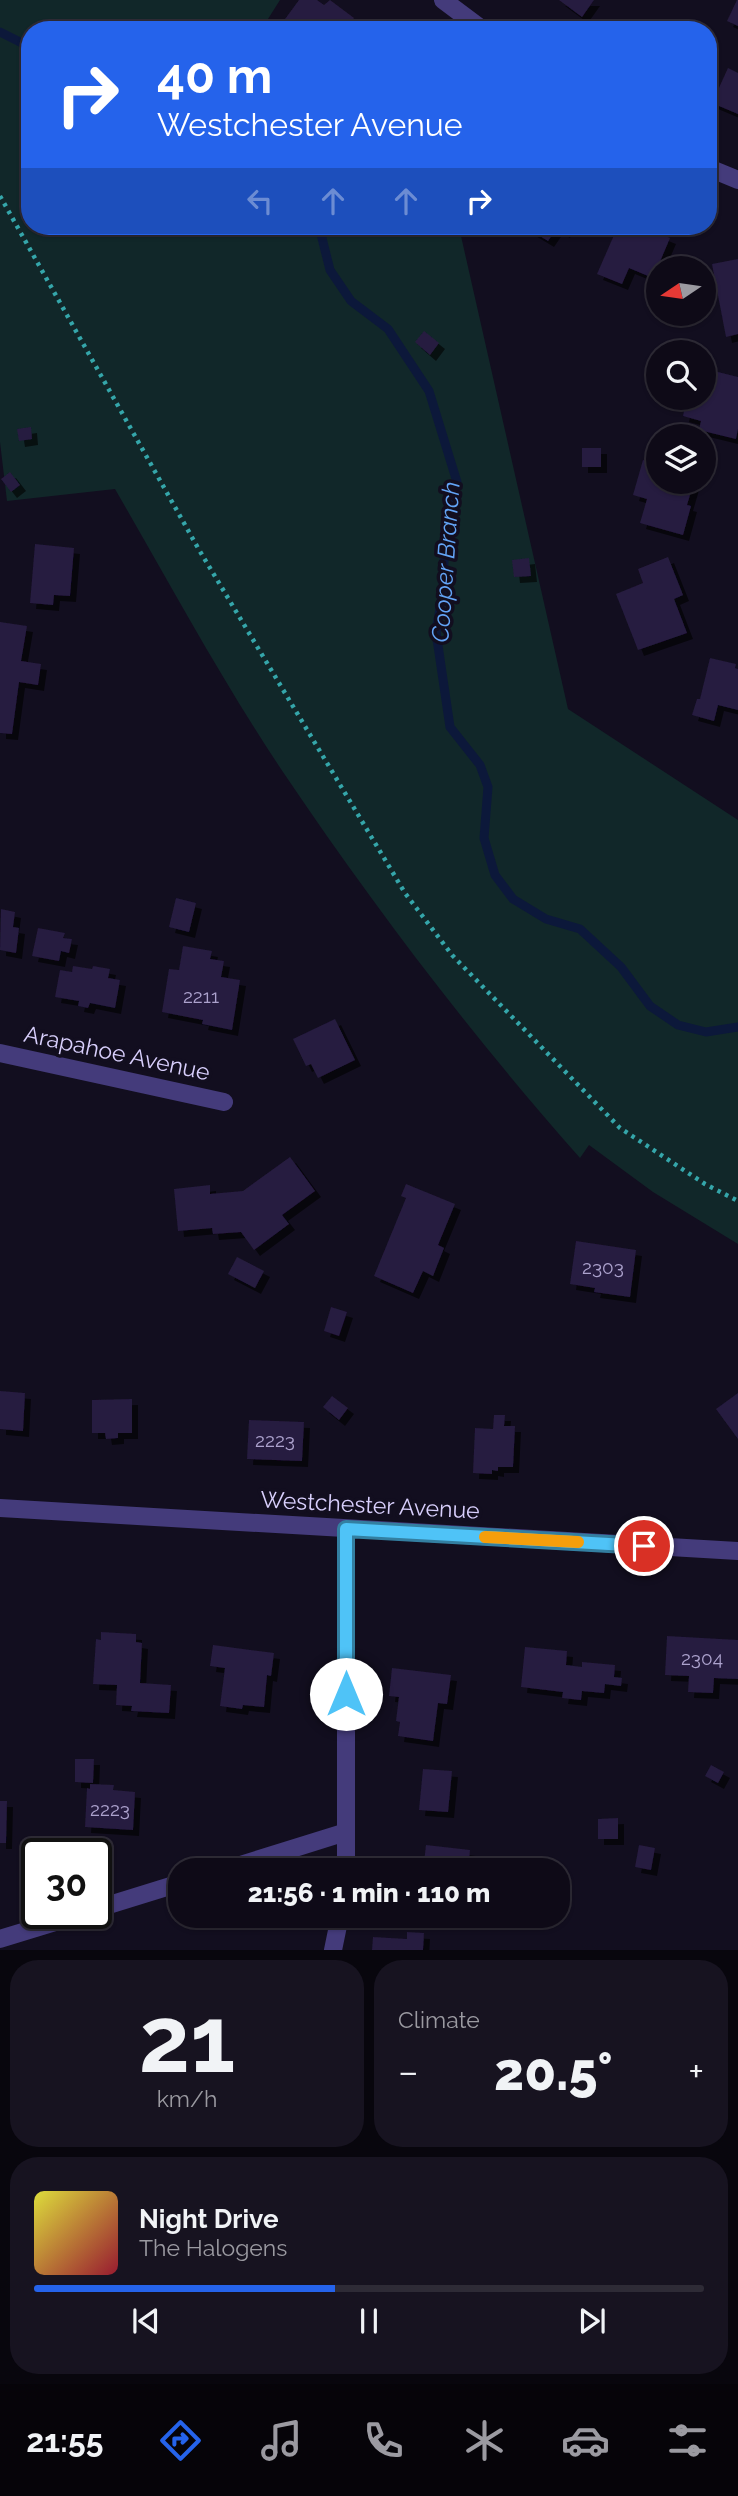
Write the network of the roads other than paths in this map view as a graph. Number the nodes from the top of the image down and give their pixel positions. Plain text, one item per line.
1 (443, 0) edge
2 (471, 21) edge
3 (717, 171) edge
4 (738, 180) edge
5 (0, 1053) edge
6 (224, 1102) dead end
7 (0, 1508) edge
8 (346, 1529) junction
9 (738, 1551) edge
10 (346, 1832) junction
11 (263, 1858) edge
12 (346, 1858) edge
13 (168, 1887) edge
14 (112, 1904) edge
15 (338, 1928) edge
16 (33, 1929) edge
17 (0, 1939) edge
18 (333, 1950) edge

1 - 2 street
3 - 4 street
5 - 6 street, Arapahoe Avenue
7 - 8 street, Westchester Avenue
8 - 9 street, Westchester Avenue
8 - 10 street
10 - 11 street
10 - 12 street
13 - 14 street
15 - 18 street
16 - 17 street

